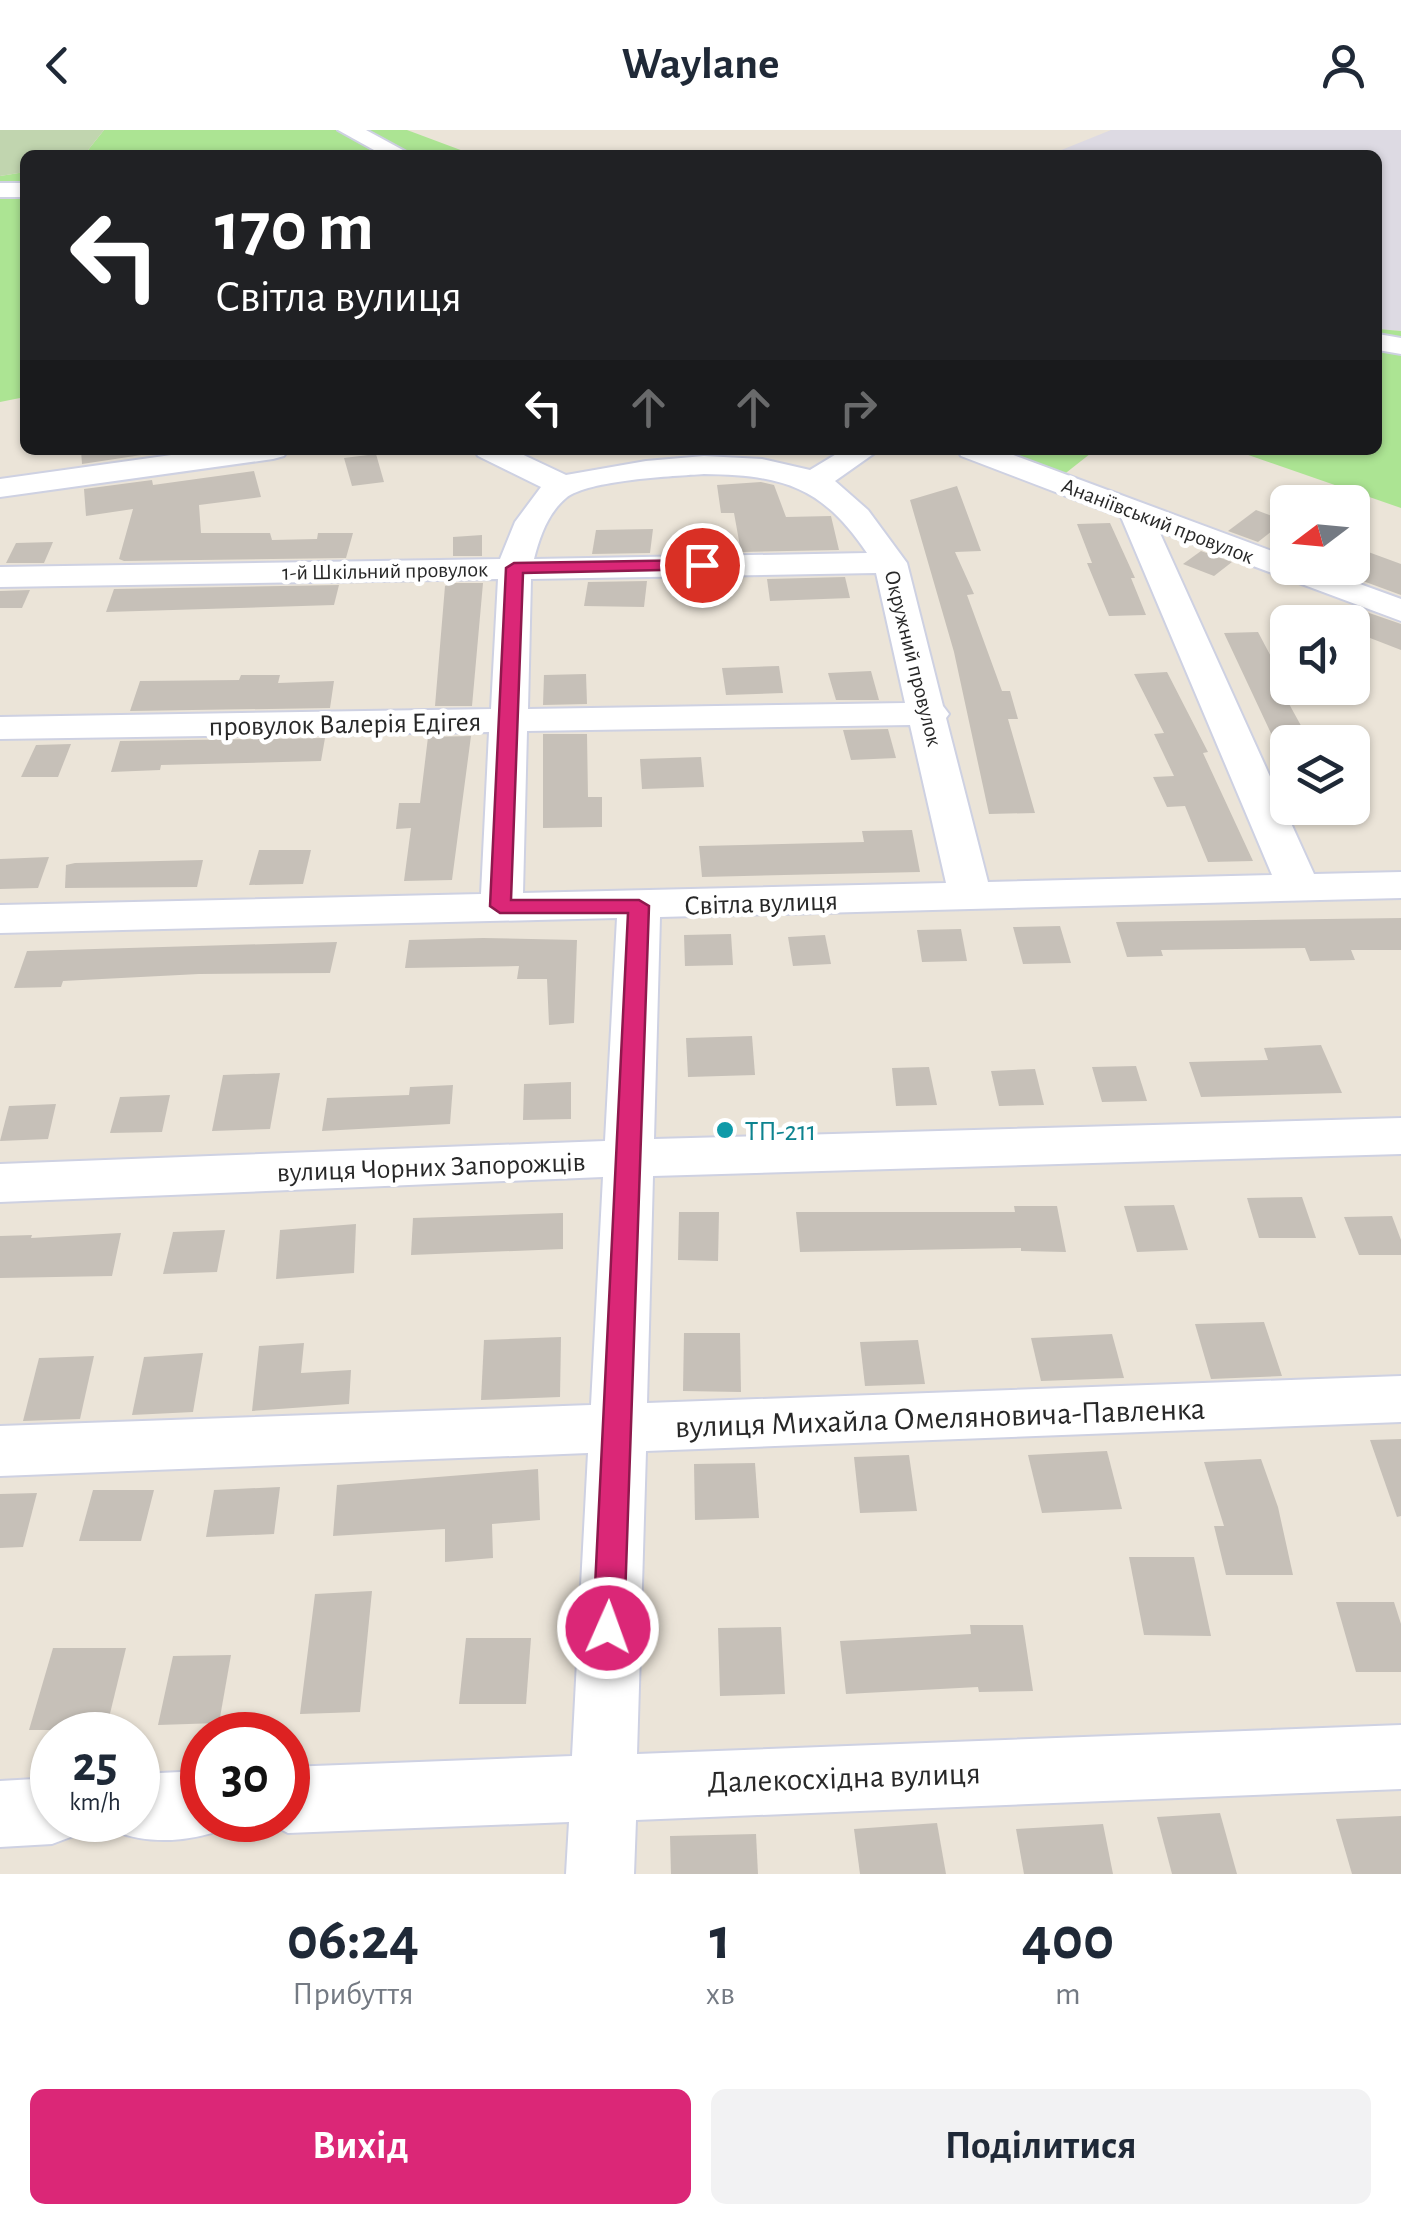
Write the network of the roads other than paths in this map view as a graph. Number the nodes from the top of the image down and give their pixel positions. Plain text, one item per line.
1 (349, 130) edge
2 (391, 150) edge
3 (240, 455) edge
4 (500, 455) edge
5 (856, 455) edge
6 (985, 455) edge
7 (813, 482) junction
8 (563, 486) junction
9 (2, 491) edge
10 (1135, 512) junction
11 (890, 562) junction
12 (514, 568) junction
13 (0, 577) edge
14 (1401, 611) edge
15 (930, 714) junction
16 (510, 720) junction
17 (0, 728) edge
18 (1401, 885) edge
19 (1300, 888) junction
20 (970, 894) junction
21 (500, 906) junction
22 (639, 906) junction
23 (0, 919) edge
24 (1401, 1136) edge
25 (630, 1158) junction
26 (0, 1183) edge
27 (1401, 1399) edge
28 (616, 1430) junction
29 (0, 1451) edge
30 (1401, 1757) edge
31 (602, 1786) junction
32 (310, 1799) edge
33 (30, 1812) edge
34 (0, 1814) edge
35 (600, 1874) edge

1 - 2 street
3 - 9 street
4 - 8 street
5 - 7 street
6 - 10 street, Ананіївський провулок
7 - 8 street, Окружний провулок
7 - 11 street, Окружний провулок
8 - 12 street
10 - 14 street, Ананіївський провулок
10 - 19 street
11 - 12 street, 1-й Шкільний провулок
11 - 15 street, Окружний провулок
12 - 13 street, 1-й Шкільний провулок
12 - 16 street
15 - 16 street, провулок Валерія Едігея
15 - 20 street, Окружний провулок
16 - 17 street, провулок Валерія Едігея
16 - 21 street
18 - 19 street, Світла вулиця
19 - 20 street, Світла вулиця
20 - 22 street, Світла вулиця
21 - 22 street, Світла вулиця
21 - 23 street, Світла вулиця
22 - 25 street
24 - 25 street, вулиця Чорних Запорожців
25 - 26 street, вулиця Чорних Запорожців
25 - 28 street
27 - 28 street, вулиця Михайла Омеляновича-Павленка
28 - 29 street, вулиця Михайла Омеляновича-Павленка
28 - 31 street
30 - 31 street, Далекосхідна вулиця
31 - 32 street, Далекосхідна вулиця
31 - 35 street
33 - 34 street

